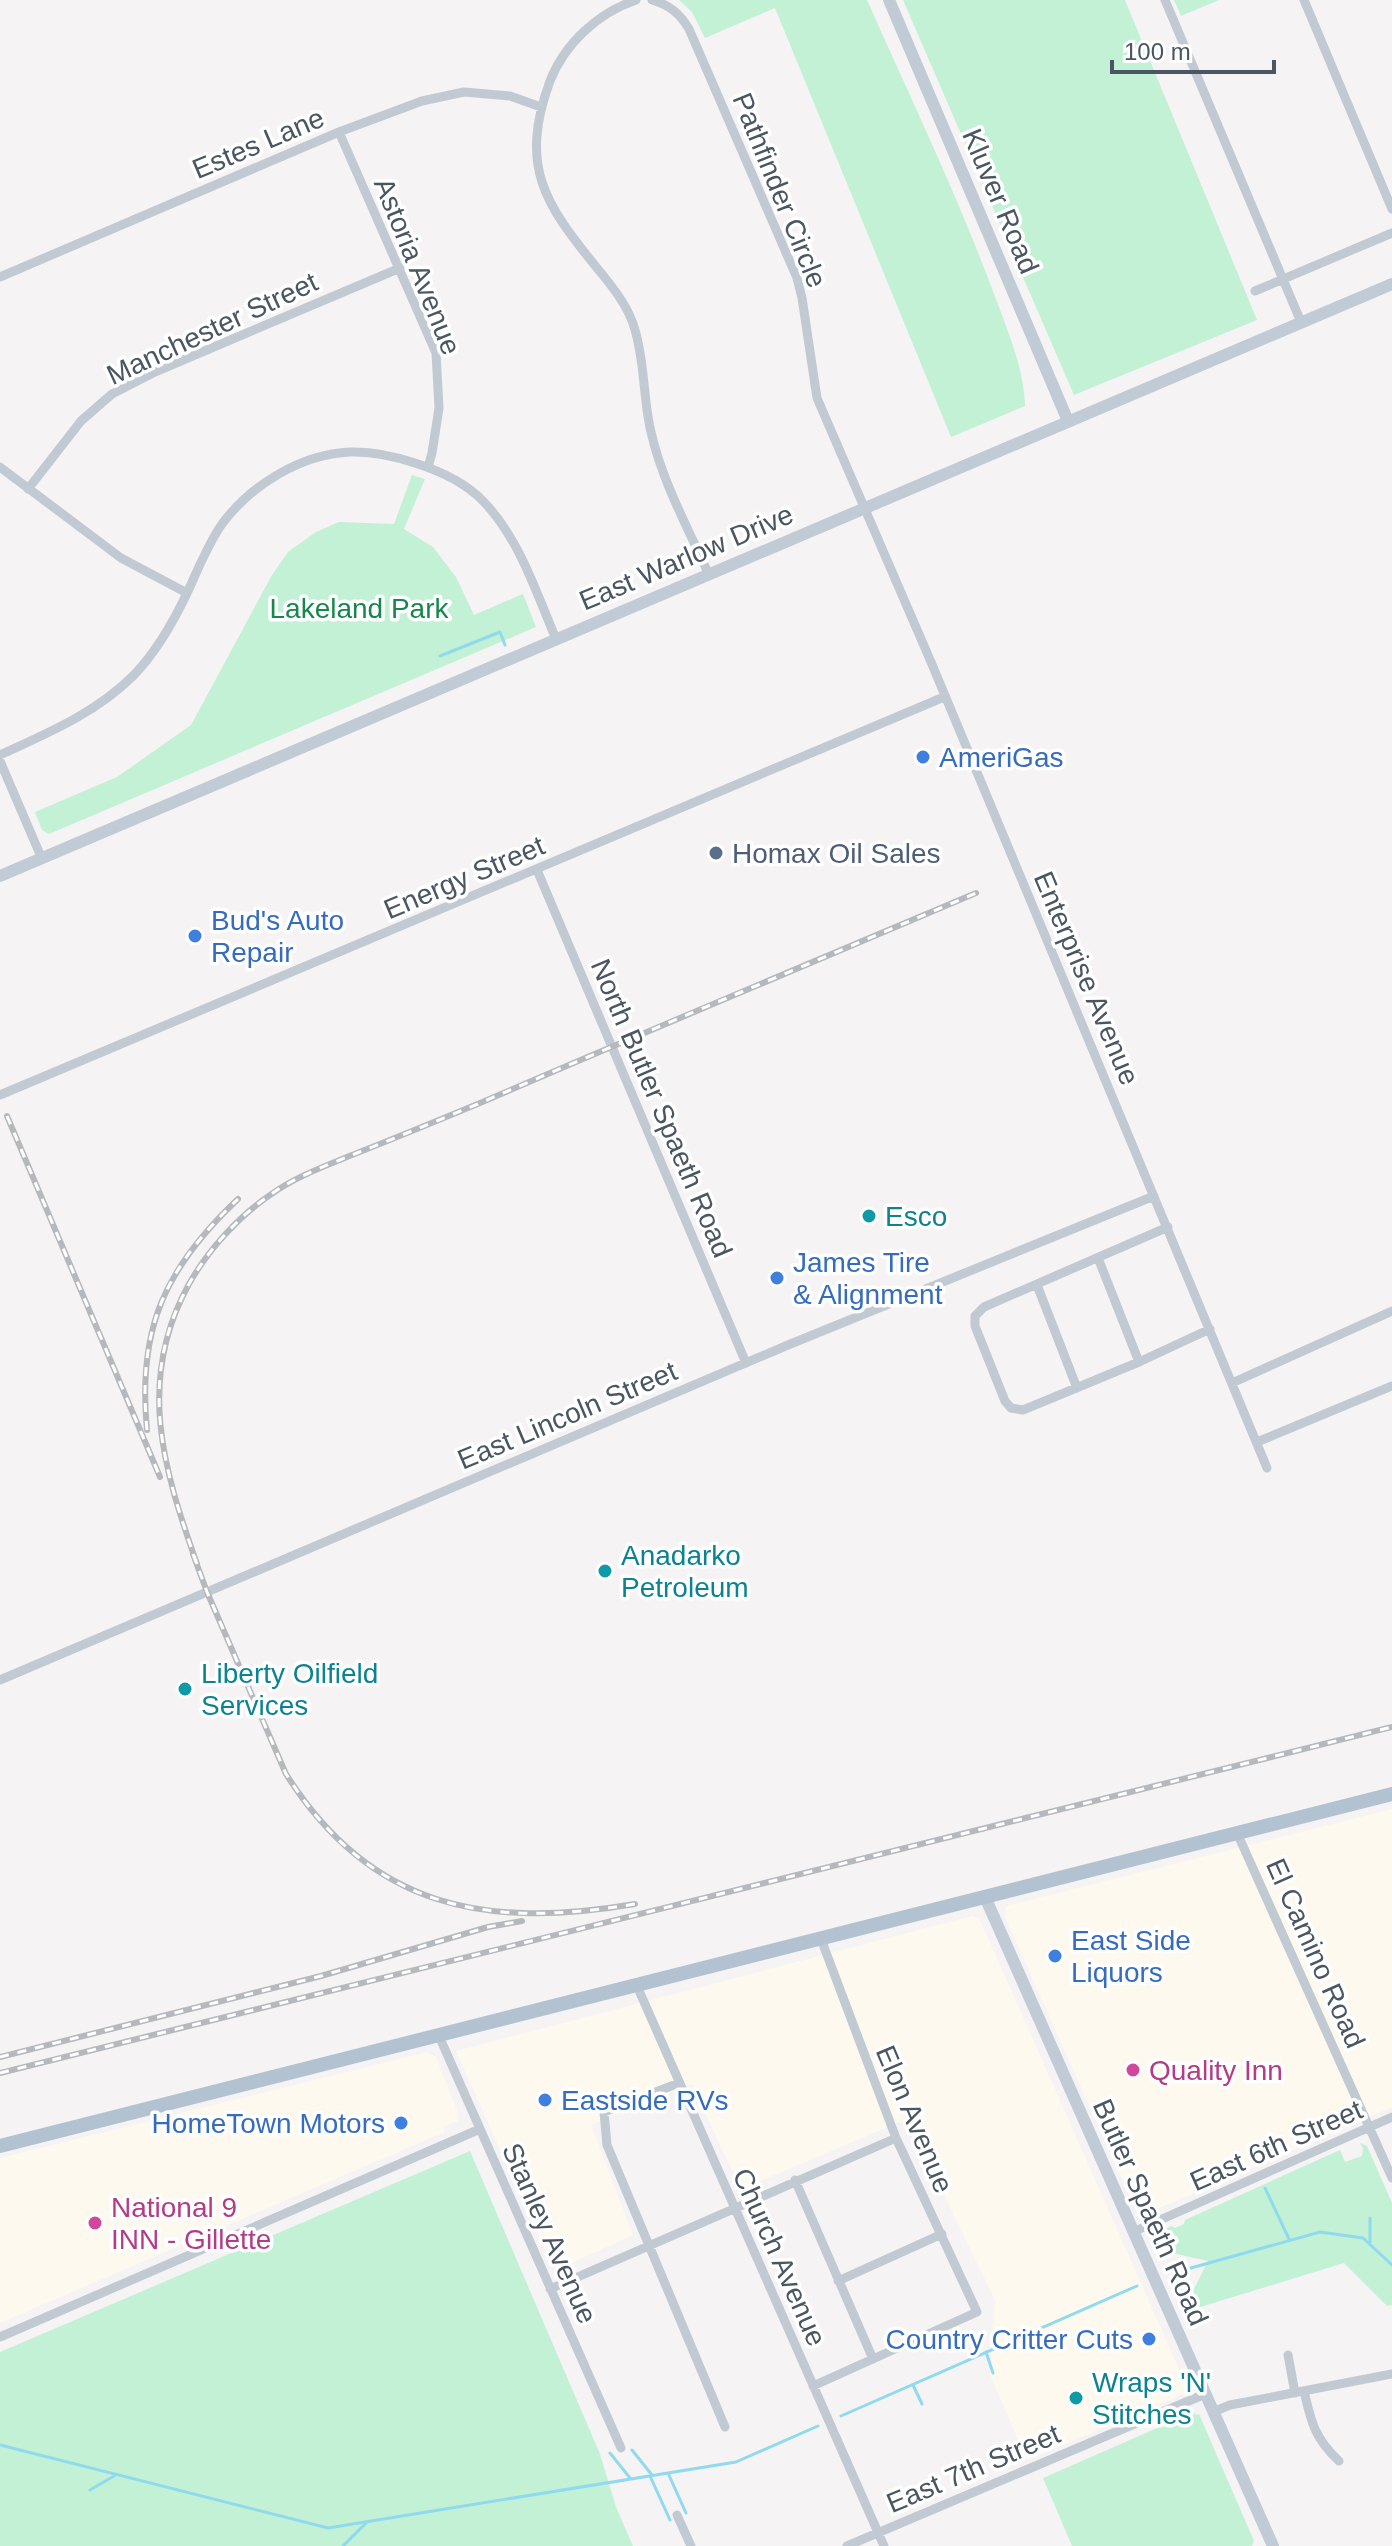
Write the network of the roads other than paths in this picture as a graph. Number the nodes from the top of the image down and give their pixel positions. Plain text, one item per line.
1 (636, 0) edge
2 (652, 0) edge
3 (889, 0) edge
4 (1165, 0) edge
5 (1304, 0) edge
6 (541, 107) junction
7 (339, 132) junction
8 (1392, 209) edge
9 (1392, 233) edge
10 (400, 268) junction
11 (0, 277) edge
12 (1282, 280) junction
13 (1392, 284) edge
14 (1255, 291) dead end
15 (1301, 322) junction
16 (1068, 421) junction
17 (0, 467) edge
18 (428, 467) junction
19 (28, 489) junction
20 (863, 507) junction
21 (708, 573) junction
22 (187, 593) junction
23 (556, 639) junction
24 (944, 697) junction
25 (0, 758) edge
26 (42, 859) junction
27 (537, 870) junction
28 (0, 876) edge
29 (0, 1095) edge
30 (1154, 1196) junction
31 (1168, 1227) junction
32 (1098, 1258) junction
33 (1037, 1285) junction
34 (1392, 1311) edge
35 (1210, 1329) junction
36 (1139, 1362) junction
37 (746, 1363) junction
38 (1232, 1383) junction
39 (1392, 1386) edge
40 (1077, 1388) junction
41 (1257, 1442) junction
42 (1267, 1468) dead end
43 (0, 1680) edge
44 (1392, 1794) edge
45 (1238, 1835) junction
46 (985, 1897) junction
47 (821, 1939) junction
48 (637, 1986) junction
49 (439, 2036) junction
50 (679, 2083) junction
51 (1392, 2117) edge
52 (1369, 2127) junction
53 (480, 2129) junction
54 (896, 2138) junction
55 (0, 2146) edge
56 (1392, 2178) edge
57 (795, 2180) junction
58 (734, 2208) junction
59 (1133, 2232) junction
60 (942, 2234) junction
61 (649, 2245) junction
62 (838, 2281) junction
63 (550, 2289) junction
64 (0, 2337) edge
65 (1288, 2355) dead end
66 (873, 2359) junction
67 (1392, 2374) edge
68 (813, 2386) junction
69 (1300, 2392) junction
70 (1205, 2394) junction
71 (1213, 2412) junction
72 (725, 2427) dead end
73 (621, 2448) dead end
74 (1339, 2461) dead end
75 (677, 2515) dead end
76 (878, 2533) junction
77 (691, 2546) edge
78 (847, 2546) edge
79 (884, 2546) edge
80 (1273, 2546) edge

1 - 6 street
2 - 20 street, Pathfinder Circle
3 - 16 street, Kluver Road
4 - 12 street
5 - 8 street
6 - 7 street, Estes Lane
6 - 21 street
7 - 10 street, Astoria Avenue
7 - 11 street, Estes Lane
9 - 12 street
10 - 18 street, Astoria Avenue
10 - 19 street, Manchester Street
12 - 14 street
12 - 15 street
13 - 15 street, East Warlow Drive
15 - 16 street, East Warlow Drive
16 - 20 street, East Warlow Drive
17 - 19 street
18 - 22 street
18 - 23 street
19 - 22 street
20 - 21 street, East Warlow Drive
20 - 24 street, Enterprise Avenue
21 - 23 street, East Warlow Drive
22 - 25 street
23 - 26 street, East Warlow Drive
24 - 27 street, Energy Street
24 - 30 street, Enterprise Avenue
25 - 26 street
26 - 28 street, East Warlow Drive
27 - 29 street, Energy Street
27 - 37 street, North Butler Spaeth Road
30 - 31 street, Enterprise Avenue
30 - 37 street, East Lincoln Street
31 - 32 street
31 - 35 street, Enterprise Avenue
32 - 33 street
32 - 36 street
33 - 40 street
33 - 40 street
34 - 38 street
35 - 36 street
35 - 38 street, Enterprise Avenue
36 - 40 street
37 - 43 street, East Lincoln Street
38 - 41 street, Enterprise Avenue
39 - 41 street
41 - 42 street, Enterprise Avenue
44 - 45 main road
45 - 46 main road
45 - 52 street, El Camino Road
46 - 47 main road
46 - 59 street, Butler Spaeth Road
47 - 48 main road
47 - 54 street, Elon Avenue
48 - 49 main road
48 - 50 street, Church Avenue
49 - 53 street, Stanley Avenue
49 - 55 main road
50 - 58 street, Church Avenue
50 - 61 street
51 - 52 street, East 6th Street
52 - 56 street, El Camino Road
52 - 59 street, East 6th Street
53 - 63 street, Stanley Avenue
53 - 64 street
54 - 57 street
54 - 60 street, Elon Avenue
57 - 58 street
57 - 62 street
58 - 61 street
58 - 68 street, Church Avenue
59 - 70 street, Butler Spaeth Road
60 - 62 street
60 - 66 street, Elon Avenue
61 - 63 street
61 - 72 street
62 - 66 street
63 - 73 street, Stanley Avenue
65 - 69 street
66 - 68 street
67 - 69 street
68 - 76 street, Church Avenue
69 - 71 street
69 - 74 street
70 - 71 street, Butler Spaeth Road
70 - 76 street, East 7th Street
71 - 80 street, Butler Spaeth Road
75 - 77 street
76 - 78 street, East 7th Street
76 - 79 street, Church Avenue

